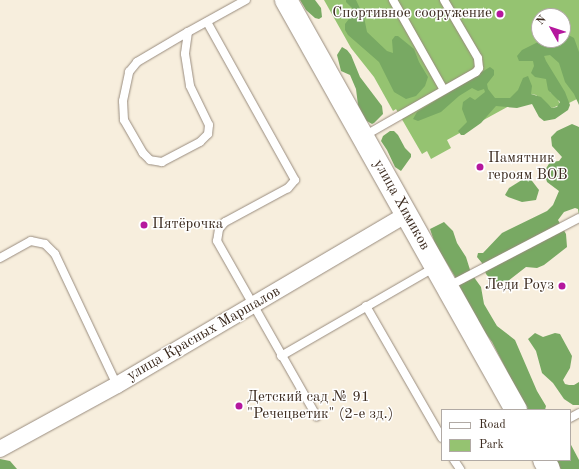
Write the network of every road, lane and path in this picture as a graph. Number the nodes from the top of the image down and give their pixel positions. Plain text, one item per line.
1 (246, 0) edge
2 (286, 0) edge
3 (393, 0) edge
4 (444, 0) edge
5 (207, 22) junction
6 (188, 32) junction
7 (444, 90) junction
8 (363, 136) junction
9 (406, 216) junction
10 (579, 218) edge
11 (0, 258) edge
12 (435, 266) junction
13 (447, 287) junction
14 (253, 306) junction
15 (366, 306) junction
16 (281, 356) junction
17 (118, 385) junction
18 (515, 409) edge
19 (317, 417) dead end
20 (441, 436) edge
21 (0, 449) edge

1 - 5 lane
2 - 8 street, улица Химиков
3 - 7 lane
4 - 7 lane
5 - 6 lane
5 - 14 lane
6 - 6 lane
7 - 8 lane
8 - 9 street, улица Химиков
9 - 12 street, улица Химиков
9 - 14 street, улица Красных Маршалов
10 - 13 lane
11 - 17 lane
12 - 13 street, улица Химиков
12 - 15 lane
13 - 18 street, улица Химиков
14 - 16 lane
14 - 17 street, улица Красных Маршалов
15 - 16 lane
15 - 20 lane
16 - 19 lane
17 - 21 street, улица Красных Маршалов

